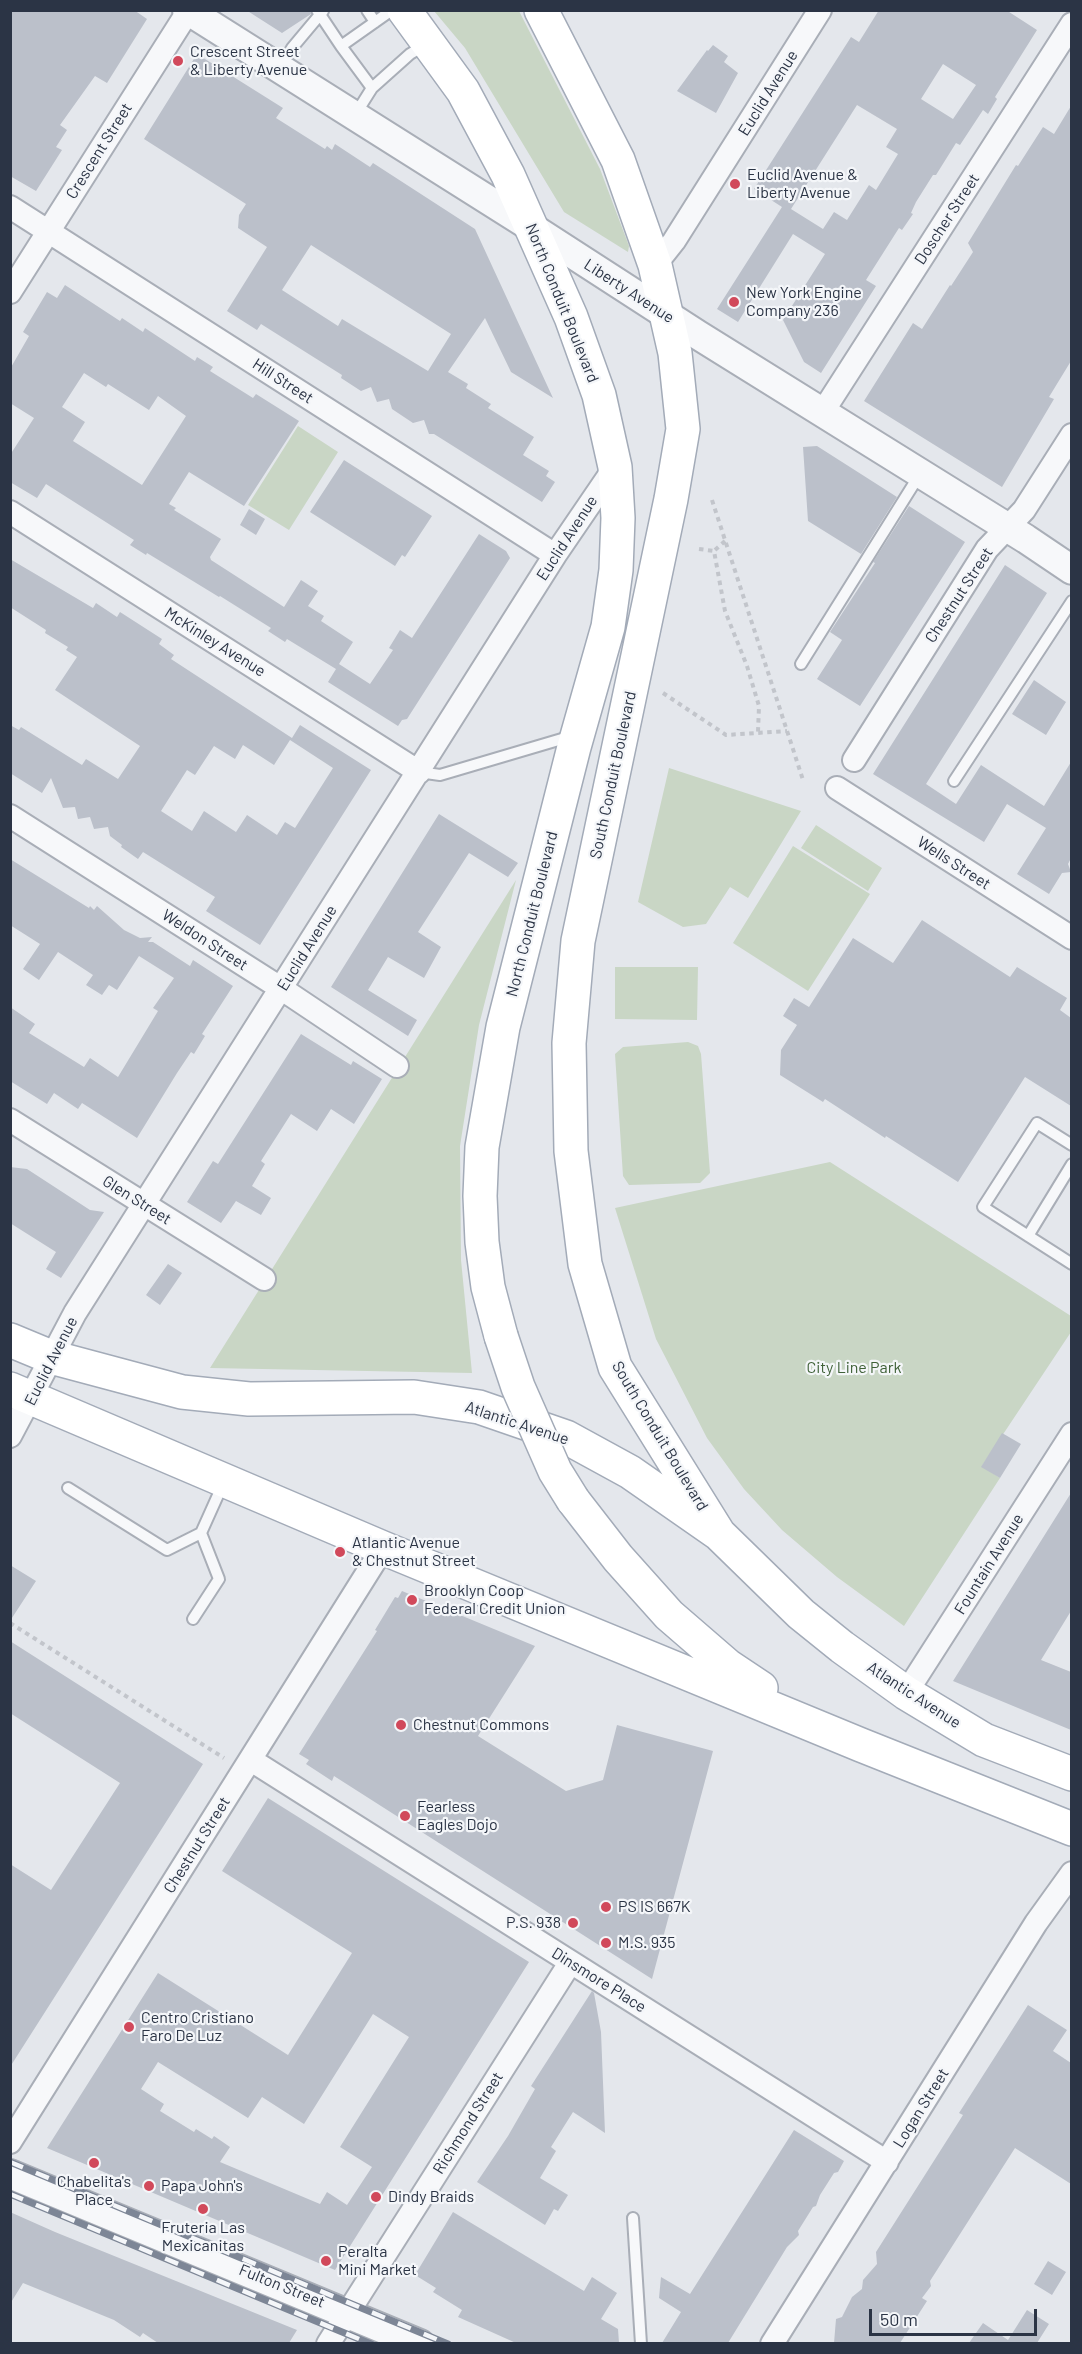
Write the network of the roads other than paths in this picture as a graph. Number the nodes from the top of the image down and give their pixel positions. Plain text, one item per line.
1 (392, 10) edge
2 (541, 10) edge
3 (820, 10) edge
4 (188, 11) edge
5 (320, 11) edge
6 (363, 11) edge
7 (390, 16) edge
8 (1071, 24) edge
9 (428, 43) junction
10 (341, 46) junction
11 (280, 68) junction
12 (372, 88) junction
13 (355, 115) junction
14 (10, 207) edge
15 (531, 227) junction
16 (49, 232) junction
17 (656, 265) junction
18 (10, 292) edge
19 (668, 316) junction
20 (822, 413) junction
21 (1071, 435) edge
22 (615, 467) junction
23 (920, 474) junction
24 (10, 512) edge
25 (1007, 528) junction
26 (555, 555) junction
27 (1071, 570) edge
28 (1071, 601) edge
29 (801, 664) dead end
30 (578, 734) junction
31 (854, 760) dead end
32 (419, 772) junction
33 (954, 781) dead end
34 (837, 788) dead end
35 (10, 816) edge
36 (1070, 935) edge
37 (282, 988) junction
38 (397, 1066) dead end
39 (10, 1120) edge
40 (1071, 1145) edge
41 (1071, 1164) edge
42 (144, 1204) junction
43 (1028, 1236) junction
44 (1071, 1264) edge
45 (264, 1280) dead end
46 (10, 1340) edge
47 (51, 1357) junction
48 (21, 1394) edge
49 (1071, 1434) edge
50 (10, 1436) edge
51 (225, 1481) junction
52 (68, 1488) dead end
53 (201, 1533) junction
54 (719, 1534) junction
55 (383, 1548) junction
56 (193, 1619) dead end
57 (906, 1693) junction
58 (835, 1734) junction
59 (251, 1760) junction
60 (1071, 1774) edge
61 (1071, 1829) edge
62 (1071, 1873) edge
63 (570, 1962) junction
64 (10, 2142) edge
65 (887, 2162) junction
66 (10, 2174) edge
67 (633, 2217) dead end
68 (347, 2313) junction
69 (328, 2343) edge
70 (420, 2343) edge
71 (640, 2343) edge
72 (772, 2343) edge

1 - 7 lane
2 - 17 main road, South Conduit Boulevard
3 - 17 street, Euclid Avenue
4 - 11 street, Liberty Avenue
4 - 16 street, Crescent Street
5 - 10 lane
5 - 11 lane
6 - 7 lane
7 - 9 main road, North Conduit Boulevard
7 - 10 lane
8 - 20 street, Doscher Street
9 - 12 lane
9 - 15 main road, North Conduit Boulevard
10 - 12 lane
11 - 13 street, Liberty Avenue
12 - 13 lane
13 - 15 street, Liberty Avenue
14 - 16 street, Hill Street
15 - 19 street, Liberty Avenue
15 - 22 main road, North Conduit Boulevard
16 - 18 street, Crescent Street
16 - 26 street, Hill Street
17 - 19 main road, South Conduit Boulevard
19 - 20 street, Liberty Avenue
19 - 54 main road, South Conduit Boulevard
20 - 23 street, Liberty Avenue
21 - 25 street, Chestnut Street
22 - 26 street, Euclid Avenue
22 - 30 main road, North Conduit Boulevard
23 - 25 street, Liberty Avenue
23 - 29 lane
24 - 32 street, McKinley Avenue
25 - 27 street, Liberty Avenue
25 - 31 street, Chestnut Street
26 - 32 street, Euclid Avenue
28 - 33 lane
30 - 32 lane
30 - 58 main road, North Conduit Boulevard, bridge
32 - 37 street, Euclid Avenue
34 - 36 street, Wells Street
35 - 37 street, Weldon Street
37 - 38 street, Weldon Street
37 - 42 street, Euclid Avenue
39 - 42 street, Glen Street
40 - 43 lane
41 - 43 lane
42 - 45 street, Glen Street
42 - 47 street, Euclid Avenue
43 - 44 lane
46 - 47 main road, Atlantic Avenue
47 - 48 street, Euclid Avenue
47 - 54 main road, Atlantic Avenue
48 - 50 street, Euclid Avenue
48 - 51 main road
49 - 57 street, Fountain Avenue
51 - 53 lane
51 - 55 main road
52 - 53 lane
53 - 56 lane
54 - 57 main road, Atlantic Avenue
55 - 58 main road
55 - 59 street, Chestnut Street
57 - 60 main road, Atlantic Avenue
58 - 61 main road
59 - 63 street, Dinsmore Place
59 - 64 street, Chestnut Street
62 - 65 street, Logan Street
63 - 65 street, Dinsmore Place
63 - 68 street, Richmond Street
65 - 72 street, Logan Street
66 - 68 street, Fulton Street
67 - 71 lane
68 - 69 street, Richmond Street
68 - 70 street, Fulton Street

